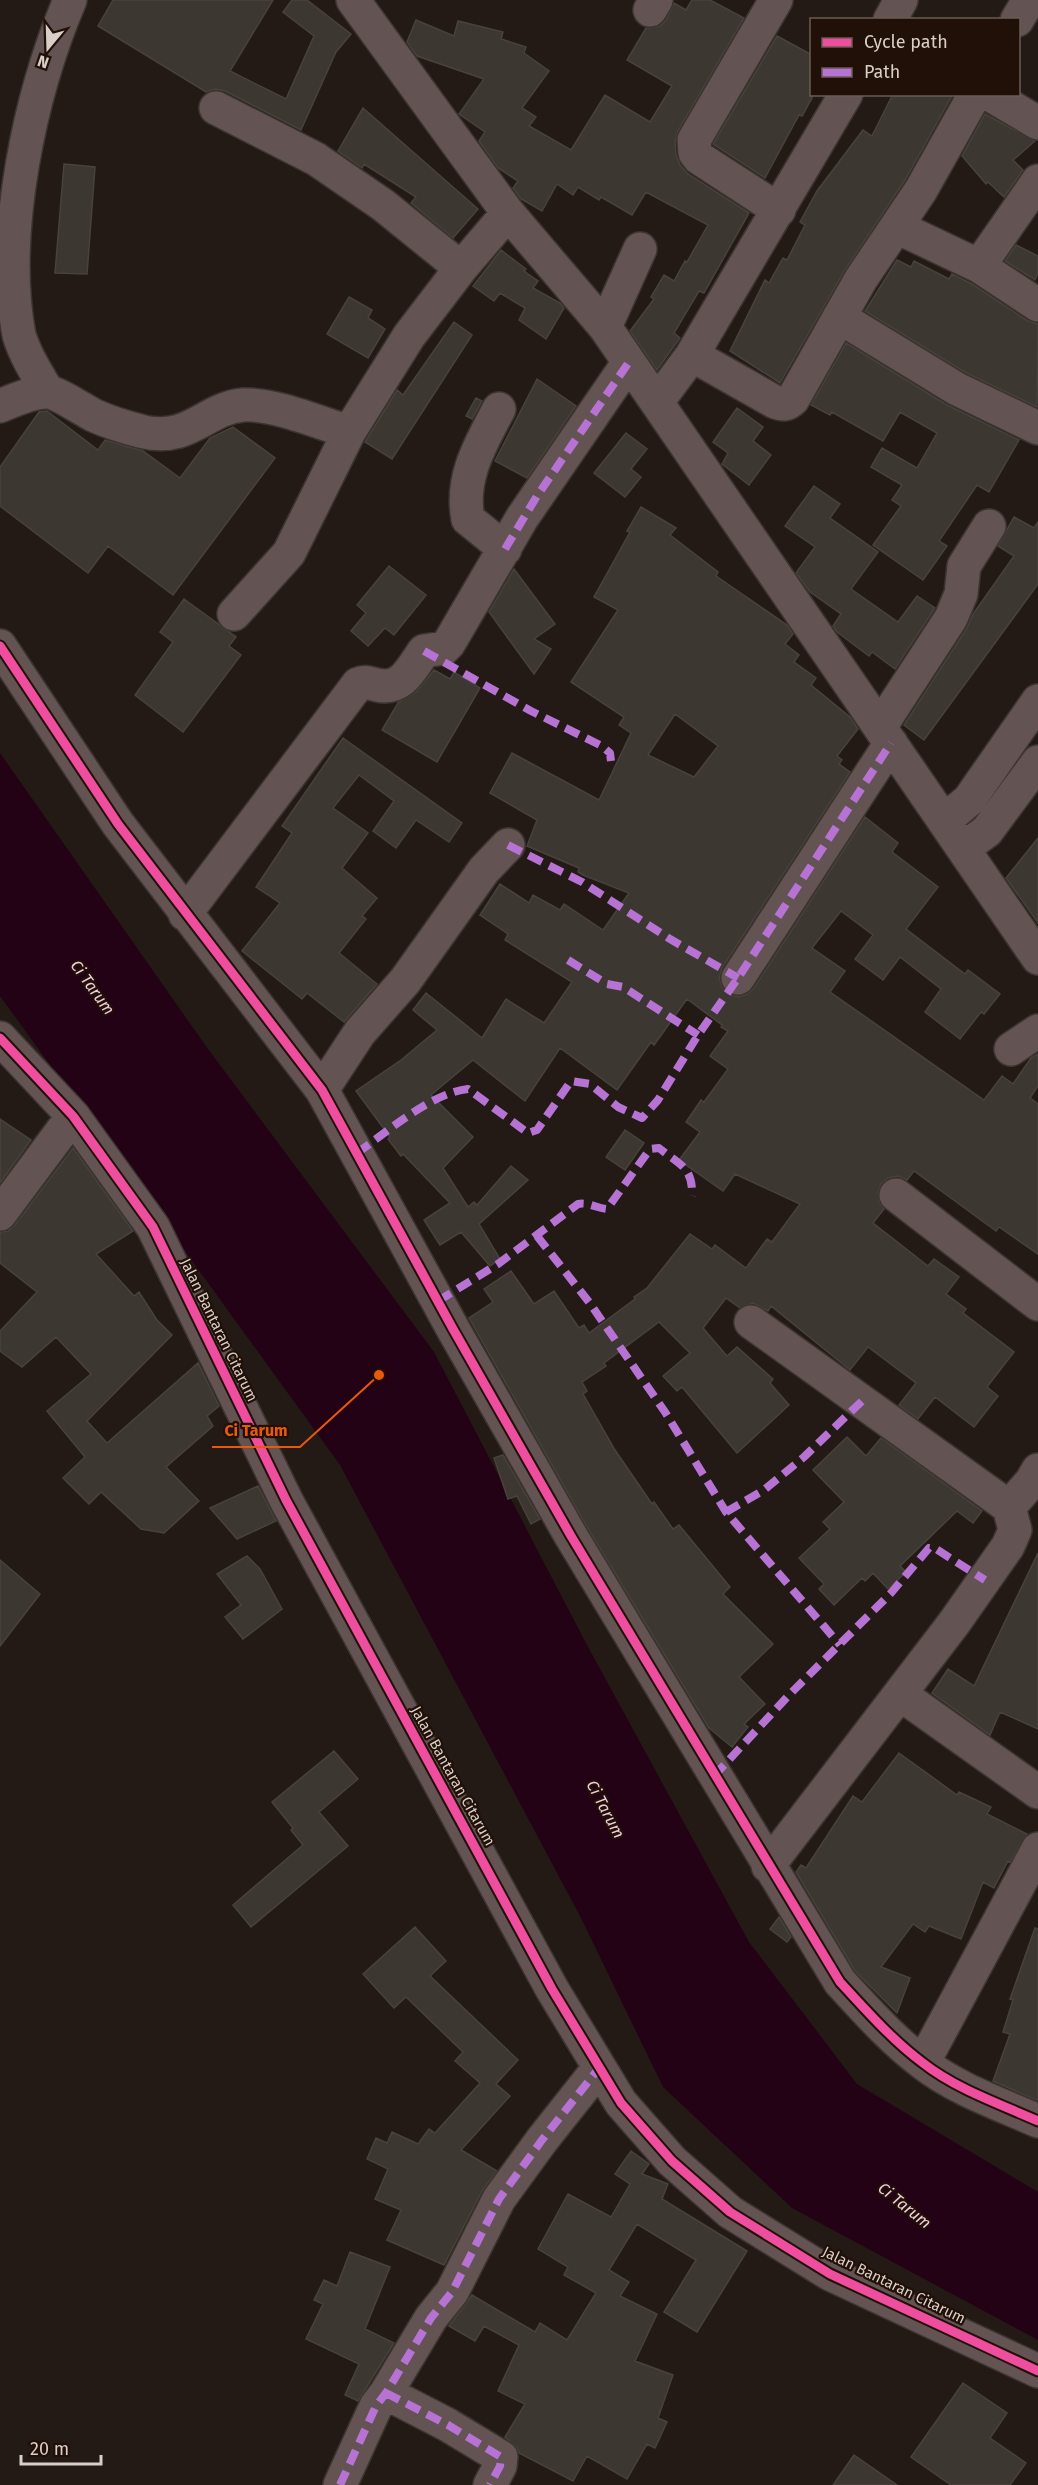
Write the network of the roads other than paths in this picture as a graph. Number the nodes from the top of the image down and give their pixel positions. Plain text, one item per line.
1 (70, 0) edge
2 (353, 0) edge
3 (776, 0) edge
4 (901, 0) edge
5 (1029, 0) edge
6 (891, 18) edge
7 (1018, 18) edge
8 (845, 96) edge
9 (974, 96) edge
10 (992, 96) edge
11 (216, 108) dead end
12 (1038, 123) edge
13 (1038, 181) edge
14 (779, 210) junction
15 (508, 213) junction
16 (897, 227) junction
17 (640, 249) dead end
18 (979, 266) junction
19 (461, 268) junction
20 (1038, 305) edge
21 (839, 317) junction
22 (605, 327) junction
23 (692, 356) junction
24 (629, 362) junction
25 (48, 392) junction
26 (657, 402) junction
27 (0, 406) edge
28 (499, 409) dead end
29 (1038, 428) edge
30 (349, 432) junction
31 (988, 526) dead end
32 (505, 549) junction
33 (234, 614) dead end
34 (0, 645) edge
35 (1038, 701) edge
36 (886, 735) junction
37 (1038, 762) edge
38 (945, 820) junction
39 (508, 845) dead end
40 (964, 848) junction
41 (185, 914) junction
42 (1038, 958) edge
43 (738, 978) dead end
44 (1038, 1031) edge
45 (0, 1038) edge
46 (1011, 1049) dead end
47 (322, 1090) junction
48 (73, 1116) junction
49 (896, 1195) dead end
50 (0, 1214) edge
51 (1038, 1304) edge
52 (751, 1322) dead end
53 (1038, 1470) edge
54 (1009, 1507) junction
55 (900, 1694) junction
56 (1038, 1792) edge
57 (1038, 1849) edge
58 (768, 1866) junction
59 (923, 2063) junction
60 (599, 2068) junction
61 (1038, 2121) edge
62 (1038, 2371) edge
63 (386, 2393) junction
64 (340, 2485) edge
65 (490, 2485) edge

1 - 25 street
2 - 15 street
3 - 14 street
4 - 6 street
5 - 7 street
8 - 14 street
9 - 16 street
10 - 12 street
11 - 19 street
13 - 18 street
14 - 23 street
15 - 19 street
15 - 22 street
16 - 18 street
16 - 21 street
17 - 22 street
18 - 20 street
19 - 30 street
21 - 23 street
21 - 29 street
22 - 24 street
23 - 26 street
24 - 26 street
24 - 32 street
25 - 27 street
25 - 30 street
26 - 36 street
28 - 32 street
30 - 33 street
31 - 36 street
32 - 41 street
34 - 41 street
35 - 38 street
36 - 38 street
36 - 43 street
37 - 40 street
38 - 40 street
39 - 47 street
40 - 42 street
41 - 47 street
44 - 46 street
45 - 48 street, Jalan Bantaran Citarum
47 - 58 street
48 - 50 street
48 - 60 street, Jalan Bantaran Citarum
49 - 51 street
52 - 54 street
53 - 54 street
54 - 55 street
55 - 56 street
55 - 58 street
57 - 59 street
58 - 59 street
59 - 61 street
60 - 62 street, Jalan Bantaran Citarum
60 - 63 street
63 - 64 street
63 - 65 street

